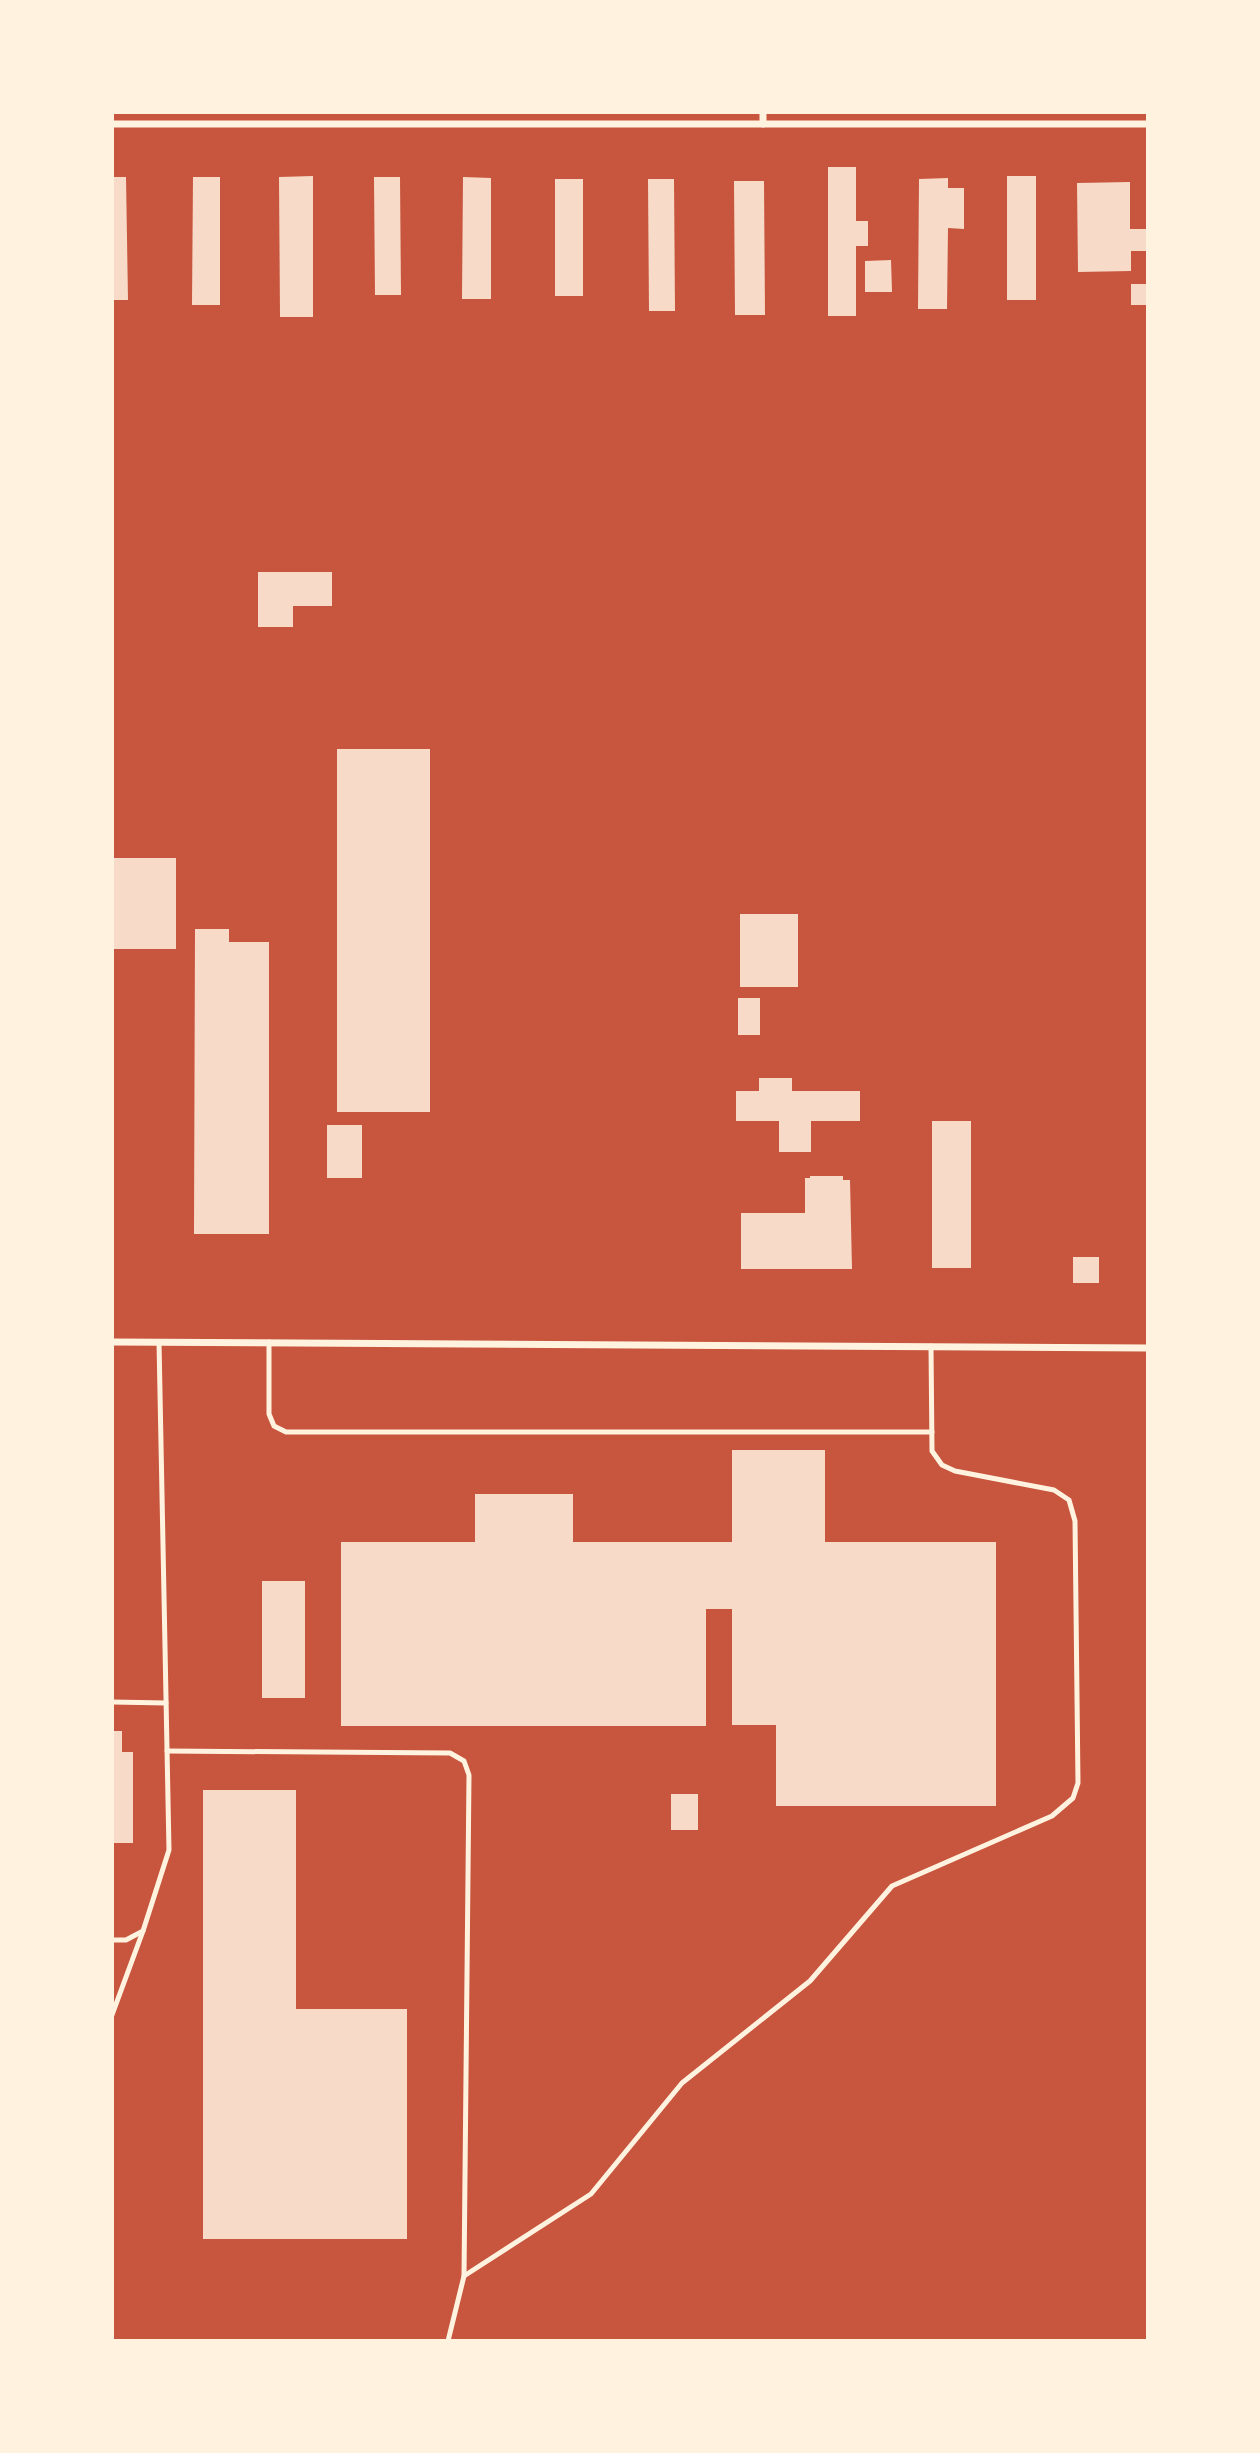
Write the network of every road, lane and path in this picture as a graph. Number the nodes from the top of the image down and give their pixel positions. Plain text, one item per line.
1 (763, 112) edge
2 (112, 124) edge
3 (763, 124) junction
4 (1148, 124) edge
5 (112, 1342) edge
6 (159, 1342) junction
7 (270, 1342) junction
8 (931, 1346) junction
9 (1148, 1348) edge
10 (932, 1432) junction
11 (112, 1702) edge
12 (166, 1703) junction
13 (167, 1751) junction
14 (143, 1931) junction
15 (112, 1940) edge
16 (112, 2015) edge
17 (464, 2276) junction
18 (448, 2341) edge

1 - 3 street
2 - 3 street
3 - 4 street
5 - 6 street
6 - 7 street
6 - 12 lane
7 - 8 street
7 - 10 lane
8 - 9 street
8 - 10 lane
10 - 17 lane
11 - 12 lane
12 - 13 lane
13 - 14 lane
13 - 17 lane
14 - 15 lane
14 - 16 lane
17 - 18 lane

